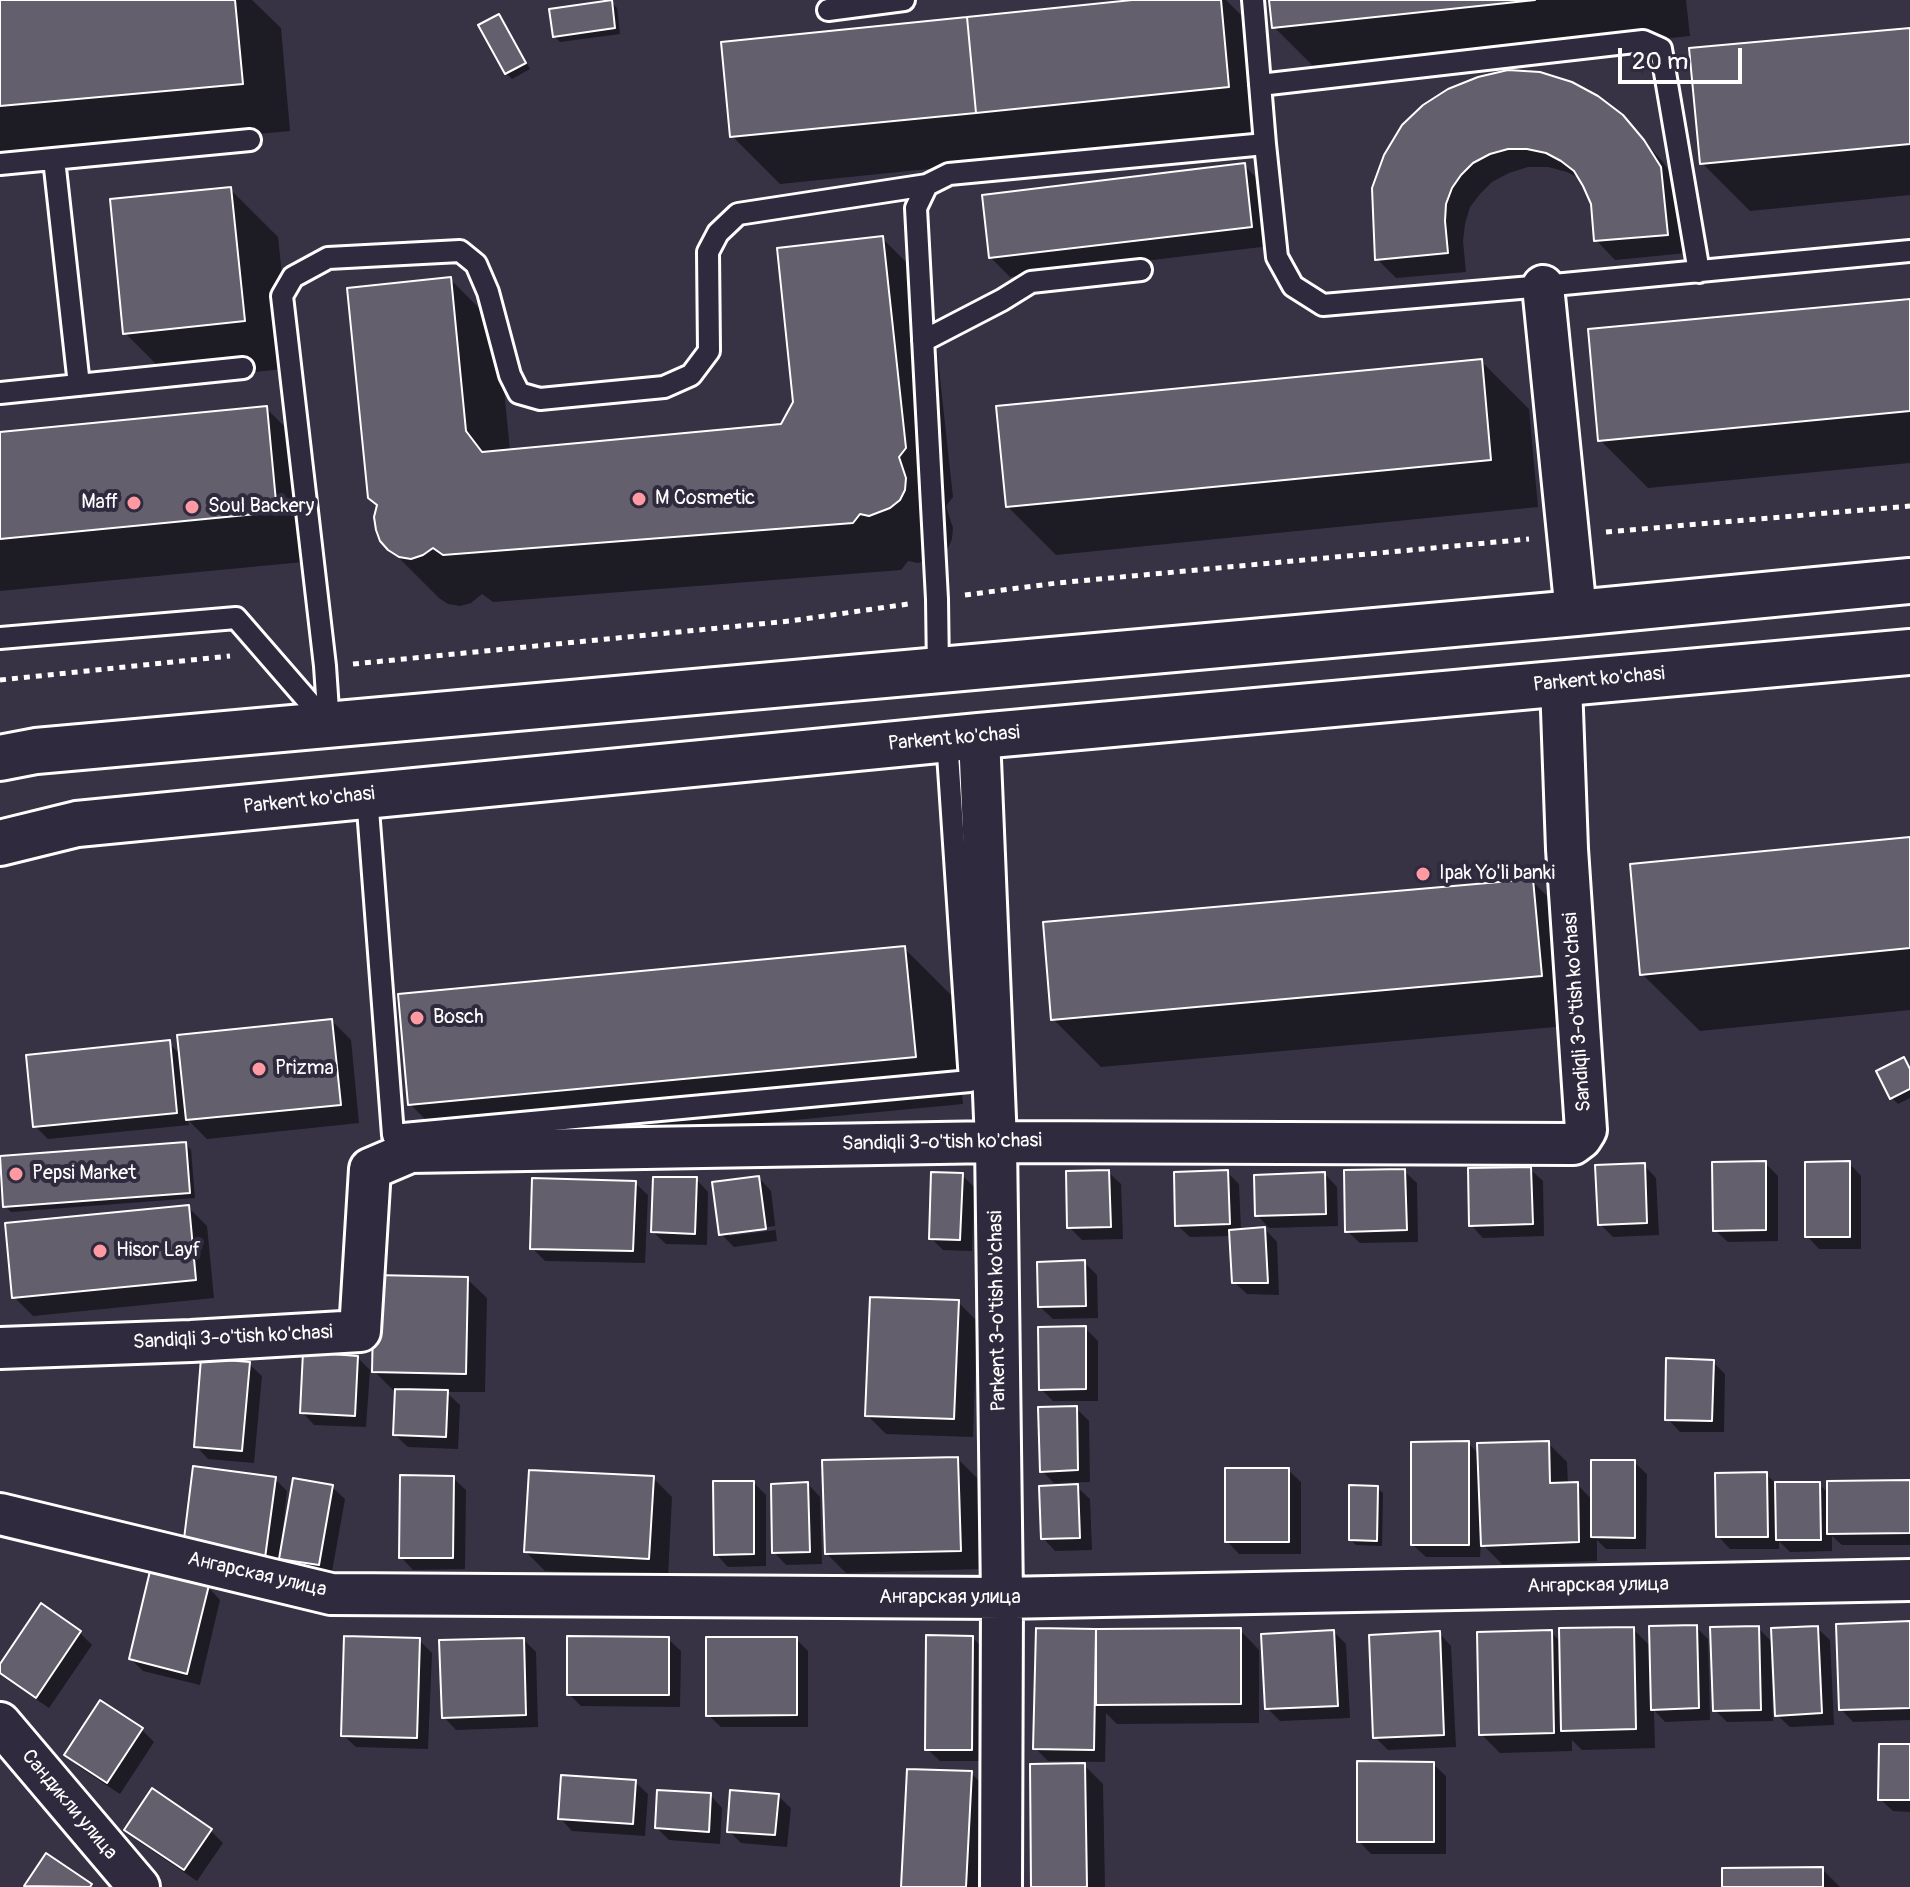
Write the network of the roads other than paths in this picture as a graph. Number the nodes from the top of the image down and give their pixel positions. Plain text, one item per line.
1 (904, 0) edge
2 (1253, 0) edge
3 (828, 10) dead end
4 (1260, 85) junction
5 (250, 140) dead end
6 (1265, 144) junction
7 (54, 159) junction
8 (0, 164) edge
9 (927, 185) junction
10 (1910, 251) edge
11 (1141, 270) dead end
12 (1699, 272) junction
13 (1543, 286) junction
14 (923, 341) junction
15 (243, 368) dead end
16 (79, 385) junction
17 (0, 393) edge
18 (1910, 581) edge
19 (1576, 613) junction
20 (0, 638) edge
21 (1910, 652) edge
22 (938, 670) junction
23 (1561, 683) junction
24 (329, 725) junction
25 (963, 738) junction
26 (0, 758) edge
27 (367, 796) junction
28 (0, 843) edge
29 (996, 1142) junction
30 (0, 1348) edge
31 (0, 1514) edge
32 (1910, 1580) edge
33 (1002, 1598) junction
34 (0, 1723) edge
35 (121, 1880) edge
36 (1001, 1887) edge

1 - 3 lane
2 - 4 lane
4 - 6 lane
4 - 12 lane
5 - 7 lane
6 - 9 lane
6 - 13 lane
7 - 8 lane
7 - 16 lane
9 - 14 lane
9 - 24 lane
10 - 12 lane
11 - 14 lane
12 - 13 lane
13 - 19 street
14 - 22 lane
15 - 16 lane
16 - 17 lane
18 - 19 main road
19 - 22 main road
20 - 24 lane
21 - 23 main road, Parkent ko'chasi
22 - 24 main road
23 - 25 main road, Parkent ko'chasi
23 - 29 street, Sandiqli 3-o'tish ko'chasi
24 - 26 main road
25 - 27 main road, Parkent ko'chasi
25 - 27 lane
25 - 29 street, Parkent 3-o'tish ko'chasi
27 - 28 main road, Parkent ko'chasi
29 - 30 street, Sandiqli 3-o'tish ko'chasi
29 - 33 street, Parkent 3-o'tish ko'chasi
31 - 33 street, Ангарская улица
32 - 33 street, Ангарская улица
33 - 36 street, Parkent 3-o'tish ko'chasi
34 - 35 street, Сандикли улица

